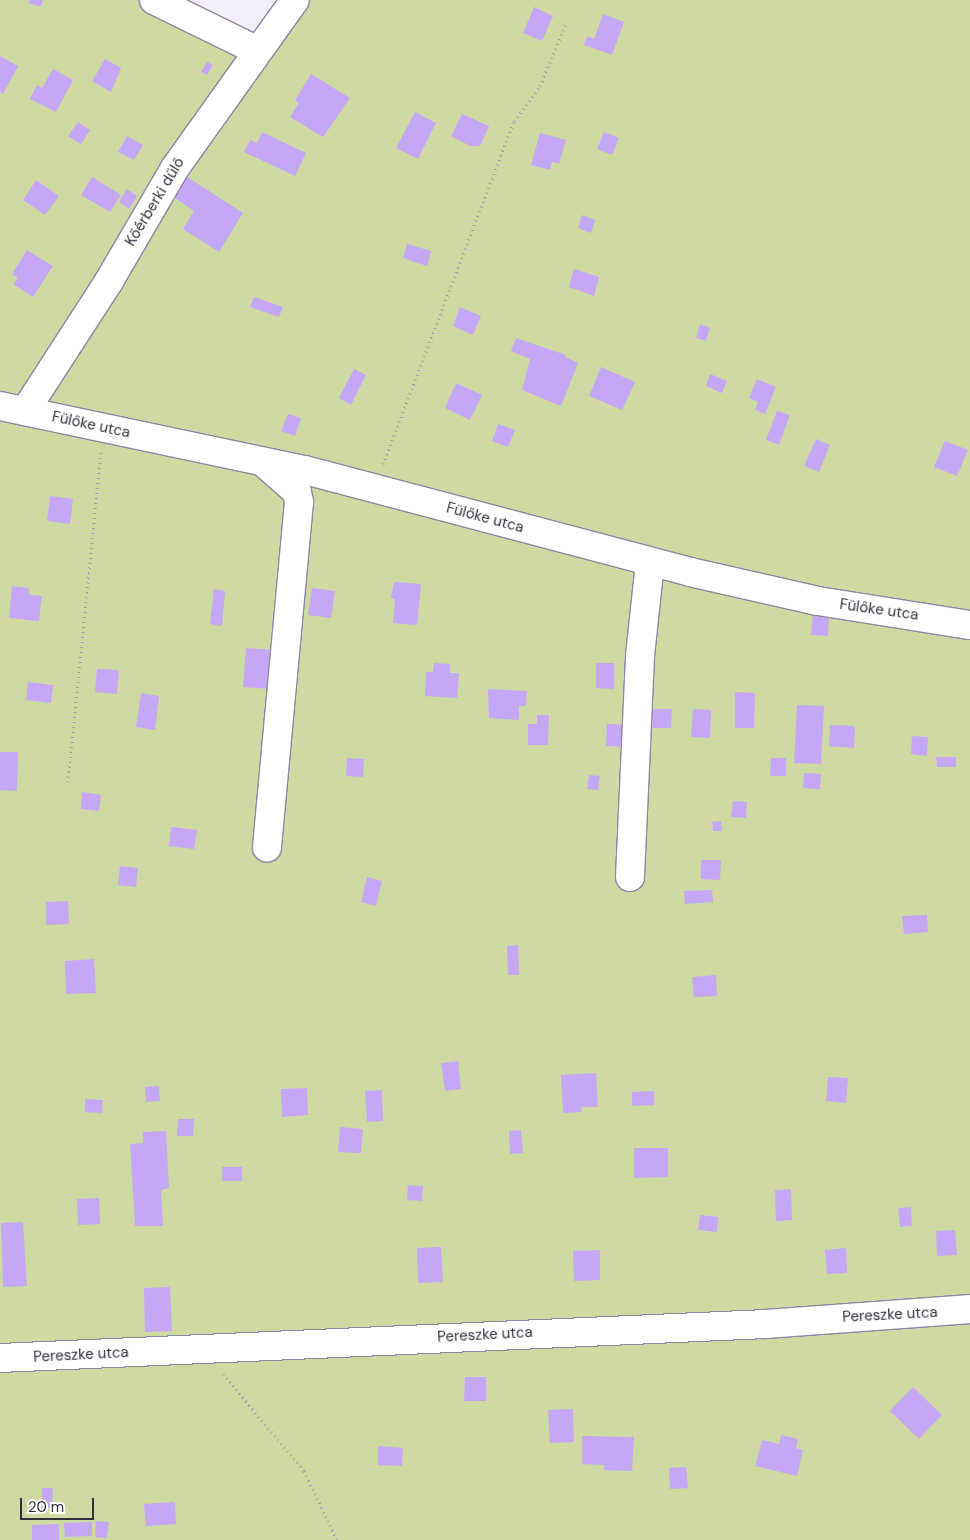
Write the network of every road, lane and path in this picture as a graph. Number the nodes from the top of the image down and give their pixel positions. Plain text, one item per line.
1 (154, 0) edge
2 (294, 0) edge
3 (567, 21) dead end
4 (256, 50) junction
5 (8, 412) edge
6 (103, 427) junction
7 (260, 460) junction
8 (376, 488) junction
9 (650, 563) junction
10 (970, 625) edge
11 (68, 782) dead end
12 (267, 848) dead end
13 (630, 878) dead end
14 (970, 1309) edge
15 (202, 1349) junction
16 (0, 1358) edge
17 (336, 1540) edge

1 - 4 street
2 - 4 street, Kőérberki dűlő
3 - 8 path
4 - 5 street, Kőérberki dűlő
5 - 6 street, Fülőke utca
6 - 7 street, Fülőke utca
6 - 11 path
7 - 8 street, Fülőke utca
7 - 12 street
8 - 9 street, Fülőke utca
9 - 10 street, Fülőke utca
9 - 13 street
14 - 15 street, Pereszke utca
15 - 16 street, Pereszke utca
15 - 17 path

